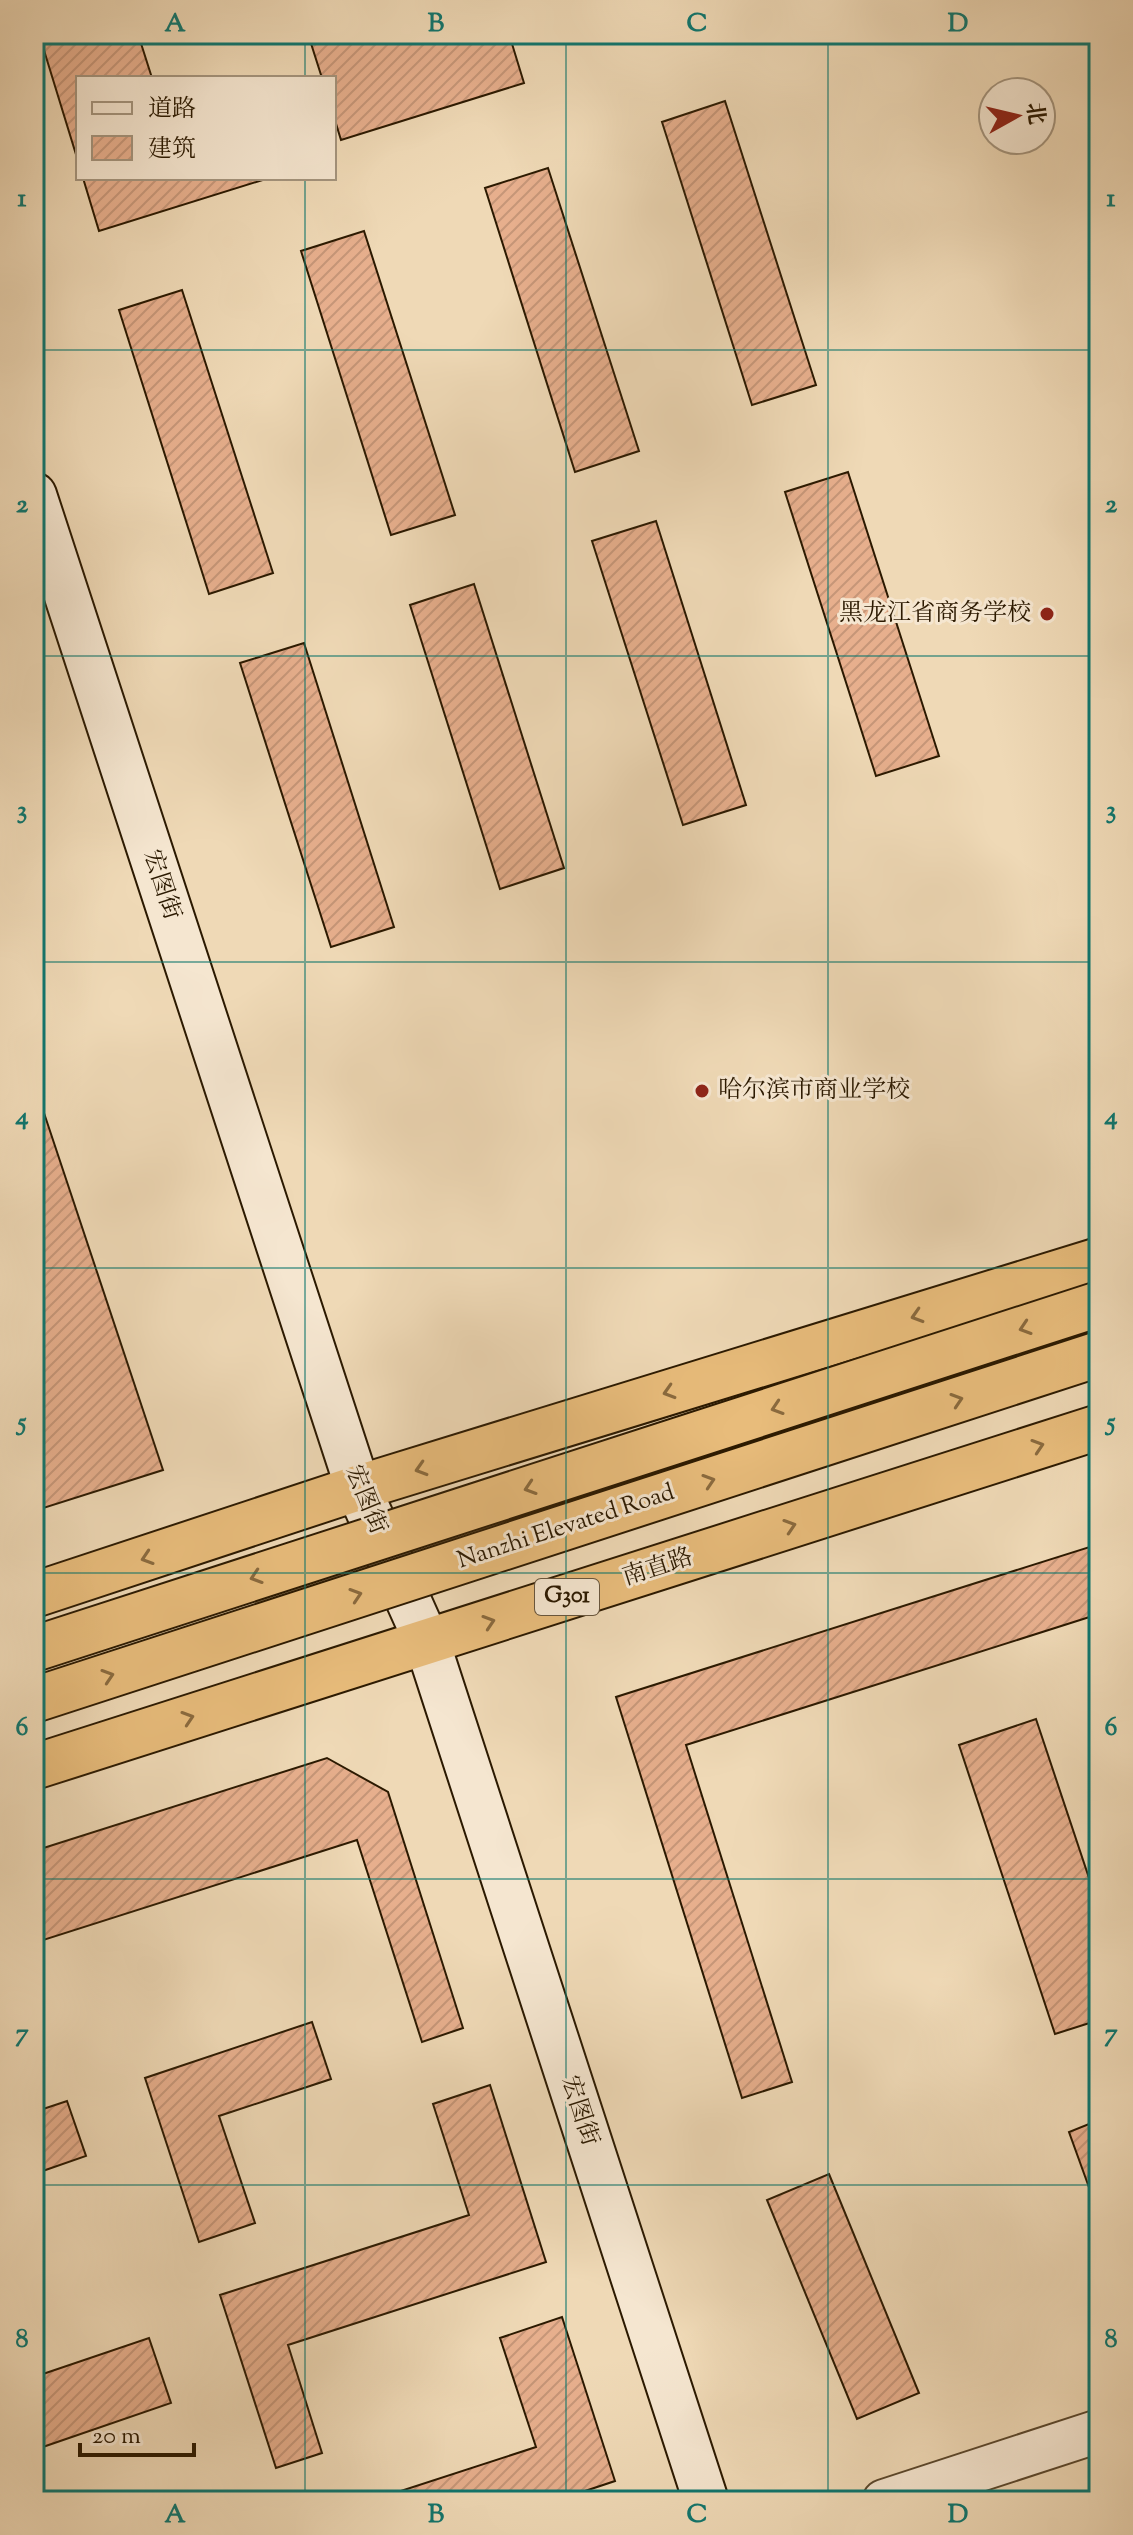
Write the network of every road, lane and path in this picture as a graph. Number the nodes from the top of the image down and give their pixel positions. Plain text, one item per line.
1 (34, 495) edge
2 (47, 581) edge
3 (1099, 1260) edge
4 (1099, 1304) edge
5 (1099, 1354) edge
6 (1099, 1427) edge
7 (358, 1488) junction
8 (34, 1595) edge
9 (427, 1642) junction
10 (34, 1649) edge
11 (34, 1700) edge
12 (34, 1767) edge
13 (1099, 2431) edge
14 (706, 2501) edge
15 (884, 2501) edge

1 - 2 street, 宏图街
2 - 7 street, 宏图街
3 -> 7 highway
4 -> 10 highway, Nanzhi Elevated Road, bridge
11 -> 5 highway, Nanzhi Elevated Road, bridge
9 -> 6 highway, 南直路 / G301
7 -> 8 highway
7 - 9 street, 宏图街
12 -> 9 highway, 南直路 / G301
9 - 14 street, 宏图街
13 - 15 street

